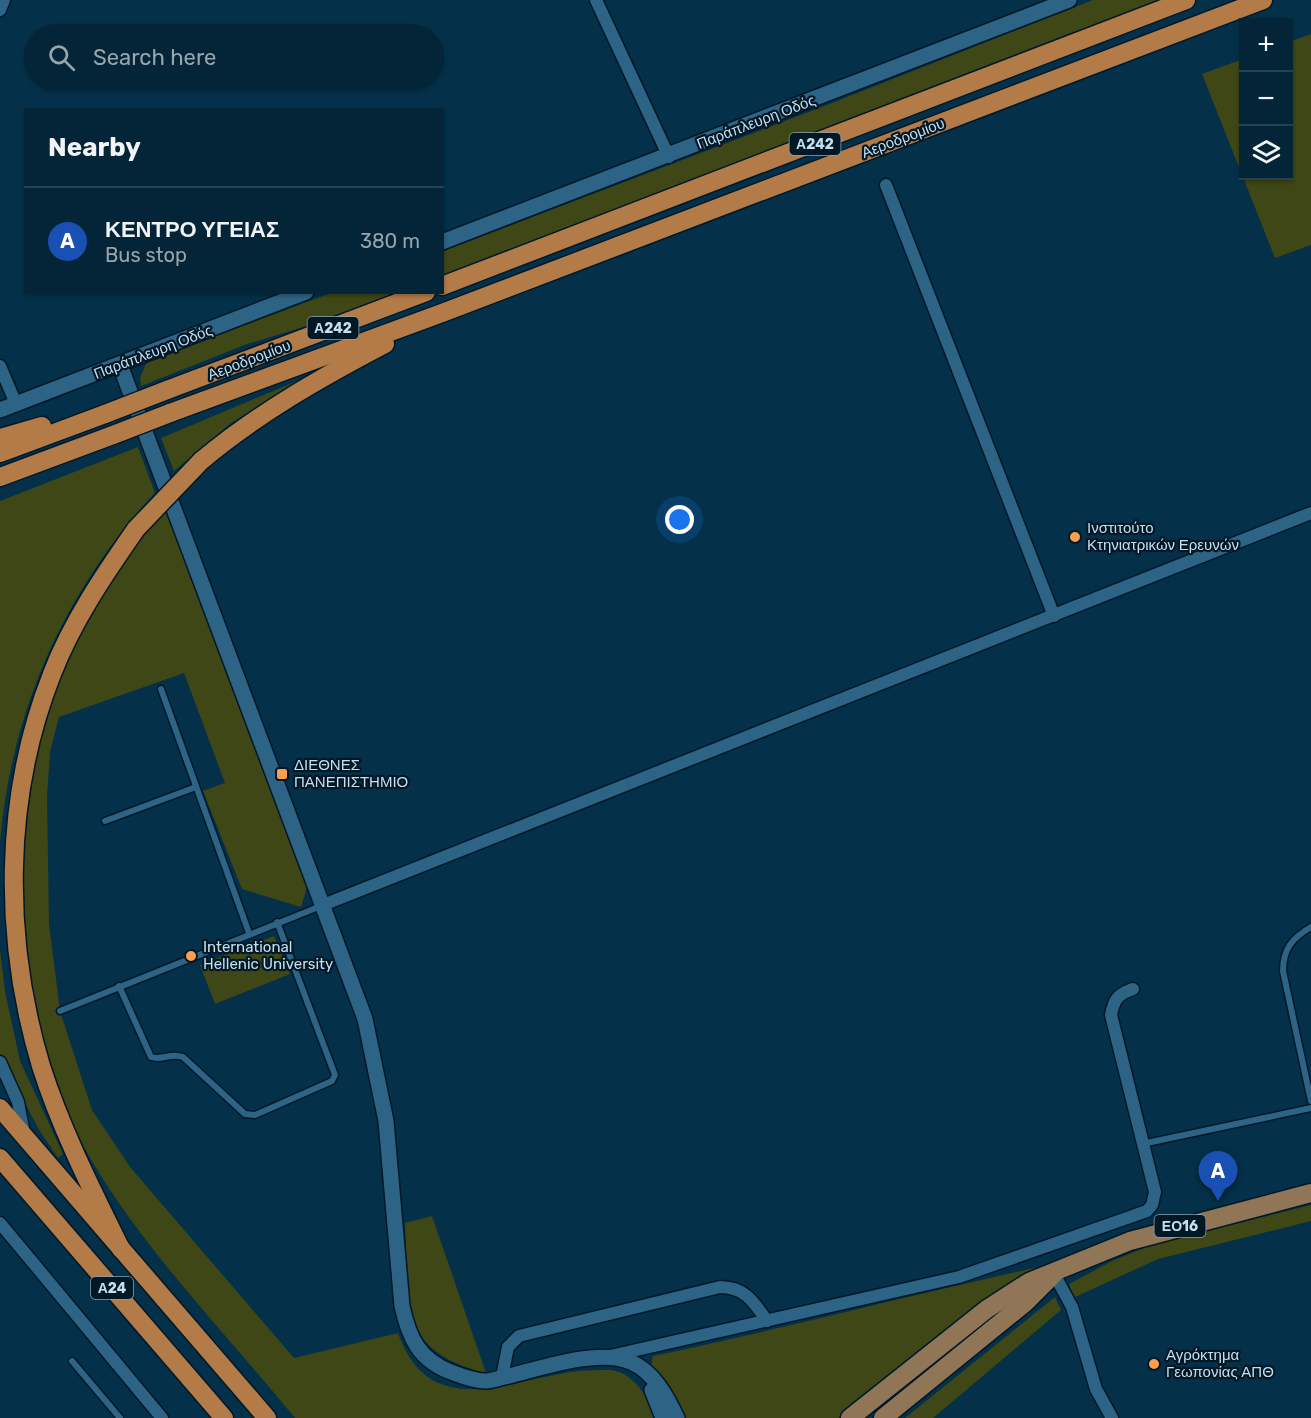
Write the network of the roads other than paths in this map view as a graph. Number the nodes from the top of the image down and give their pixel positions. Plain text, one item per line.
1 (4, 0) edge
2 (596, 0) edge
3 (1069, 0) edge
4 (1186, 0) edge
5 (1263, 0) edge
6 (0, 10) edge
7 (669, 156) junction
8 (886, 185) dead end
9 (444, 241) edge
10 (444, 285) edge
11 (301, 294) edge
12 (421, 294) edge
13 (442, 313) junction
14 (120, 365) junction
15 (0, 366) edge
16 (16, 404) junction
17 (0, 410) edge
18 (105, 414) junction
19 (0, 438) edge
20 (0, 453) edge
21 (0, 477) edge
22 (1311, 513) edge
23 (1054, 616) junction
24 (161, 689) dead end
25 (196, 787) junction
26 (105, 821) dead end
27 (322, 905) junction
28 (277, 922) junction
29 (1311, 927) edge
30 (249, 933) junction
31 (119, 986) junction
32 (1133, 989) dead end
33 (60, 1011) dead end
34 (0, 1062) edge
35 (1311, 1101) edge
36 (0, 1108) edge
37 (1311, 1108) edge
38 (25, 1138) junction
39 (1141, 1144) junction
40 (0, 1158) edge
41 (1311, 1193) edge
42 (0, 1222) edge
43 (121, 1249) junction
44 (1054, 1274) junction
45 (767, 1321) junction
46 (607, 1357) junction
47 (72, 1361) dead end
48 (502, 1377) junction
49 (120, 1418) edge
50 (162, 1418) edge
51 (224, 1418) edge
52 (267, 1418) edge
53 (663, 1418) edge
54 (677, 1418) edge
55 (850, 1418) edge
56 (883, 1418) edge
57 (1112, 1418) edge

1 - 6 street
2 - 7 street
3 - 7 street, Παράπλευρη Οδός
4 - 10 highway, Αεροδρομίου / Α242
5 - 13 highway, Αεροδρομίου / Α242
7 - 9 street, Παράπλευρη Οδός
8 - 23 street
11 - 14 street, Παράπλευρη Οδός
12 - 18 highway, Αεροδρομίου / Α242, bridge
13 - 21 highway, bridge
13 - 43 highway, bridge
14 - 16 street, Παράπλευρη Οδός
14 - 27 street
15 - 16 street
16 - 17 street, Παράπλευρη Οδός
18 - 19 highway
18 - 20 highway
22 - 23 street
23 - 27 street
24 - 25 lane
25 - 26 lane
25 - 30 lane
27 - 28 lane
27 - 48 street
28 - 30 lane
28 - 31 lane
29 - 35 lane
30 - 31 lane
31 - 33 lane
32 - 39 street
34 - 38 street
36 - 38 highway, Α24
37 - 39 lane
38 - 43 highway, Α24
39 - 45 street
40 - 51 highway, Α24
41 - 44 main road, ΕΟ16
42 - 50 street
43 - 52 highway, Α24
44 - 55 main road, ΕΟ16
44 - 56 main road, ΕΟ16
44 - 57 street
45 - 46 street
45 - 48 street
46 - 48 street
46 - 53 street
46 - 54 street
47 - 49 lane

